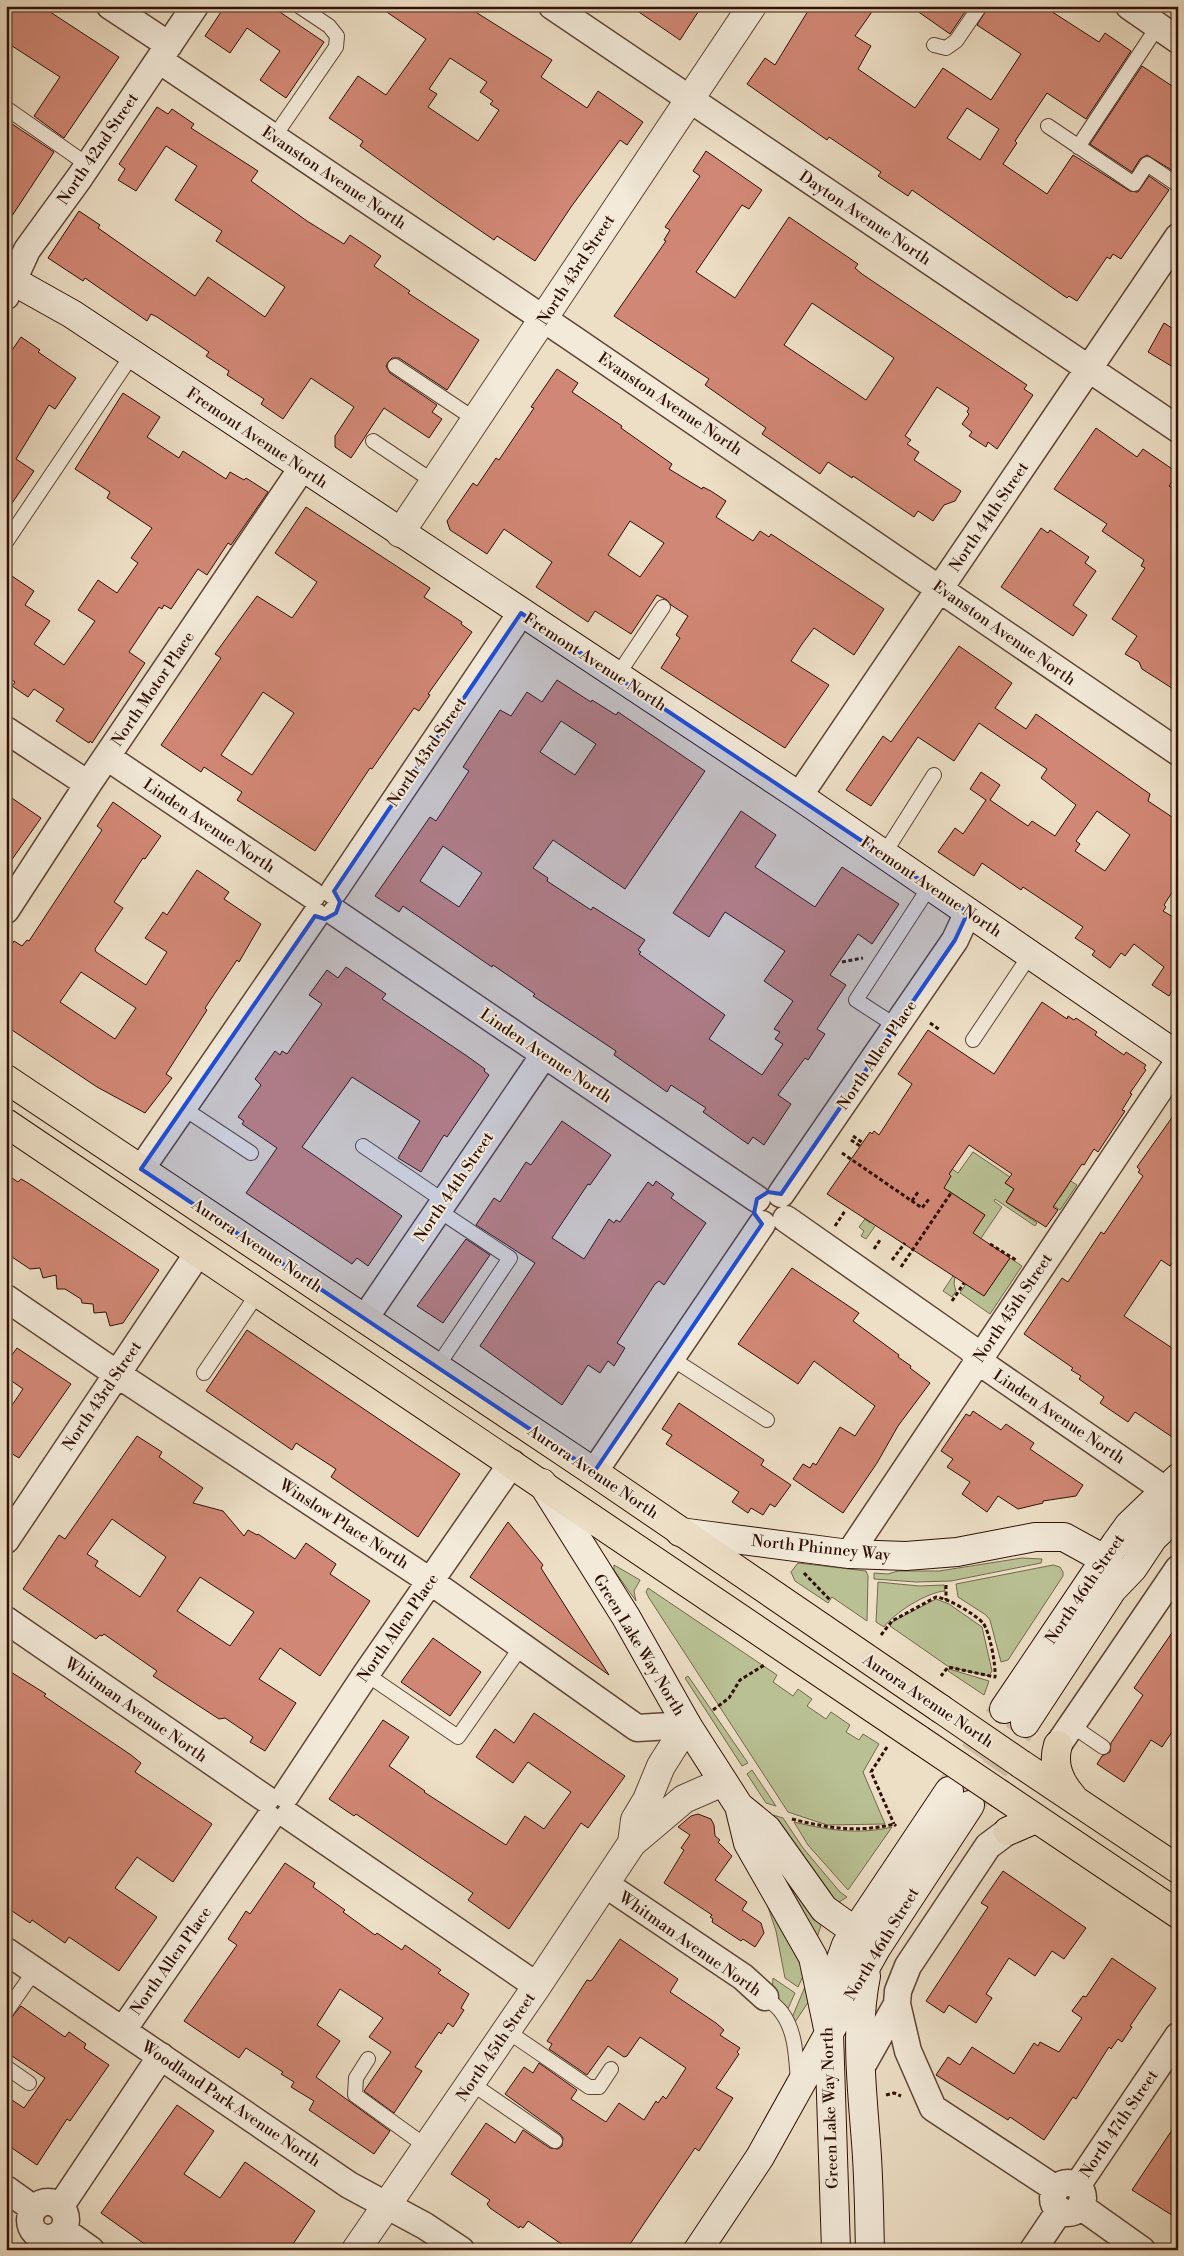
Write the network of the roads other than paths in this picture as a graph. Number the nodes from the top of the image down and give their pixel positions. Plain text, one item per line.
1 (110, 6) edge
2 (195, 6) edge
3 (299, 6) edge
4 (552, 6) edge
5 (752, 6) edge
6 (980, 6) edge
7 (1129, 6) edge
8 (1168, 33) edge
9 (934, 45) dead end
10 (164, 52) junction
11 (688, 100) junction
12 (6, 108) edge
13 (1048, 126) dead end
14 (274, 137) junction
15 (1078, 147) junction
16 (88, 165) junction
17 (1178, 185) edge
18 (1178, 237) edge
19 (8, 285) edge
20 (544, 319) junction
21 (132, 355) junction
22 (395, 366) dead end
23 (1090, 369) junction
24 (476, 420) junction
25 (1178, 429) edge
26 (373, 441) dead end
27 (302, 468) junction
28 (434, 482) junction
29 (400, 533) junction
30 (6, 542) edge
31 (940, 588) junction
32 (664, 607) dead end
33 (521, 613) junction
34 (617, 676) junction
35 (6, 730) edge
36 (1178, 752) edge
37 (107, 757) junction
38 (934, 775) dead end
39 (88, 784) junction
40 (799, 796) junction
41 (884, 854) junction
42 (930, 886) junction
43 (324, 904) junction
44 (6, 910) edge
45 (968, 912) junction
46 (1030, 955) junction
47 (896, 1026) junction
48 (973, 1040) dead end
49 (544, 1055) junction
50 (1178, 1056) edge
51 (1178, 1062) edge
52 (6, 1079) edge
53 (183, 1108) junction
54 (6, 1123) edge
55 (363, 1146) dead end
56 (251, 1153) dead end
57 (141, 1169) junction
58 (441, 1206) junction
59 (771, 1209) junction
60 (198, 1253) junction
61 (258, 1293) junction
62 (6, 1298) edge
63 (365, 1318) junction
64 (672, 1358) junction
65 (979, 1359) junction
66 (437, 1367) junction
67 (204, 1373) dead end
68 (117, 1374) junction
69 (767, 1420) dead end
70 (512, 1463) junction
71 (594, 1472) junction
72 (542, 1483) junction
73 (1171, 1484) edge
74 (1178, 1514) edge
75 (680, 1532) junction
76 (6, 1540) edge
77 (849, 1554) junction
78 (1104, 1559) junction
79 (1178, 1569) edge
80 (430, 1581) junction
81 (1112, 1590) junction
82 (6, 1620) edge
83 (521, 1647) junction
84 (366, 1674) junction
85 (687, 1726) junction
86 (1065, 1735) junction
87 (1104, 1748) dead end
88 (723, 1782) junction
89 (1074, 1799) junction
90 (739, 1806) junction
91 (277, 1807) junction
92 (1036, 1819) junction
93 (1008, 1831) joint
94 (632, 1843) junction
95 (1178, 1869) edge
96 (605, 1884) junction
97 (1178, 1914) edge
98 (853, 1932) junction
99 (6, 1950) edge
100 (873, 1953) junction
101 (35, 1970) junction
102 (537, 1986) junction
103 (765, 1997) joint
104 (897, 2004) junction
105 (6, 2012) edge
106 (123, 2030) junction
107 (507, 2031) junction
108 (829, 2033) junction
109 (1178, 2036) edge
110 (161, 2056) junction
111 (368, 2059) dead end
112 (6, 2067) edge
113 (861, 2068) junction
114 (611, 2069) dead end
115 (29, 2083) dead end
116 (471, 2083) junction
117 (799, 2087) junction
118 (555, 2141) dead end
119 (427, 2147) junction
120 (6, 2189) edge
121 (1068, 2198) junction
122 (387, 2205) junction
123 (48, 2231) edge
124 (91, 2250) edge
125 (356, 2250) edge
126 (461, 2250) edge
127 (698, 2250) edge
128 (836, 2250) edge
129 (870, 2250) edge
130 (1033, 2250) edge
131 (1142, 2250) edge

1 - 10 street, Evanston Avenue North
2 - 10 street, North 42nd Street
3 - 14 lane
4 - 11 street, Dayton Avenue North
5 - 11 main road, North 43rd Street
6 - 9 lane
7 - 8 street
8 - 15 lane
10 - 14 street, Evanston Avenue North
10 - 16 street, North 42nd Street
11 - 20 main road, North 43rd Street
11 - 23 street, Dayton Avenue North
12 - 16 lane
13 - 15 lane
14 - 20 street, Evanston Avenue North
15 - 17 lane
16 - 19 street, North 42nd Street
18 - 23 street, North 44th Street
19 - 21 main road, Fremont Avenue North
20 - 24 main road, North 43rd Street
20 - 31 street, Evanston Avenue North
21 - 27 main road, Fremont Avenue North
21 - 30 lane
22 - 24 lane
23 - 25 street, Dayton Avenue North
23 - 31 street, North 44th Street
24 - 28 main road, North 43rd Street
26 - 28 lane
27 - 29 main road, Fremont Avenue North
27 - 37 street, North Motor Place
28 - 29 main road, North 43rd Street
29 - 33 main road, Fremont Avenue North
31 - 36 street, Evanston Avenue North
31 - 40 street, North 44th Street
32 - 34 lane
33 - 34 main road, Fremont Avenue North
33 - 43 street, North 43rd Street
34 - 40 main road, Fremont Avenue North
35 - 39 street
37 - 39 street, North Motor Place
37 - 43 street, Linden Avenue North
38 - 41 lane
39 - 44 street, North Motor Place
40 - 41 main road, Fremont Avenue North
41 - 42 main road, Fremont Avenue North
42 - 45 main road, Fremont Avenue North
42 - 47 lane
43 - 49 street, Linden Avenue North
43 - 53 street, North 43rd Street
45 - 46 main road, Fremont Avenue North
45 - 47 street, North Allen Place
46 - 48 lane
46 - 50 main road, Fremont Avenue North
47 - 59 street, North Allen Place
49 - 58 street, North 44th Street
49 - 59 street, Linden Avenue North
51 - 65 street, North 45th Street
52 - 57 highway, Aurora Avenue North
53 - 56 lane
53 - 57 street, North 43rd Street
54 - 60 highway
55 - 58 lane
57 - 63 highway, Aurora Avenue North
58 - 63 street, North 44th Street
58 - 66 lane
59 - 64 street, North Allen Place
59 - 65 street, Linden Avenue North
60 - 61 highway
60 - 68 street, North 43rd Street
61 - 67 lane
61 - 70 highway
62 - 68 street, Winslow Place North
63 - 66 highway, Aurora Avenue North
64 - 69 lane
64 - 71 street, North Allen Place
65 - 73 street, Linden Avenue North
65 - 77 street, North 45th Street
66 - 71 highway, Aurora Avenue North
68 - 76 street, North 43rd Street
68 - 80 street, Winslow Place North
70 - 72 highway
70 - 80 street, North Allen Place
71 - 75 highway, Aurora Avenue North
72 - 85 main road, Green Lake Way North
72 - 92 highway, bridge
73 - 78 main road, North 46th Street
74 - 81 main road, North 46th Street
75 - 77 main road, North Phinney Way
75 - 89 highway, Aurora Avenue North, bridge
77 - 78 main road, North Phinney Way
78 - 81 main road
78 - 81 main road, North 46th Street
79 - 86 street
80 - 83 street, Winslow Place North
80 - 84 street, North Allen Place
82 - 91 street, Whitman Avenue North
83 - 84 lane
83 - 85 street, Winslow Place North
84 - 91 street, North Allen Place
85 - 88 main road, Green Lake Way North
85 - 94 main road, North 45th Street
86 - 87 lane
86 - 89 highway
88 - 90 main road, Green Lake Way North
88 - 94 main road, North 45th Street
89 - 95 highway, Aurora Avenue North
90 - 98 main road, Green Lake Way North
90 - 108 main road, Green Lake Way North
91 - 102 street, Whitman Avenue North
91 - 106 street, North Allen Place
92 - 93 highway
92 - 97 highway
93 - 104 street
94 - 96 main road, North 45th Street
96 - 102 main road, North 45th Street
96 - 103 street, Whitman Avenue North
98 - 100 main road, Green Lake Way North
98 - 100 main road, North 46th Street
98 - 108 main road, North 46th Street
99 - 101 street, Woodland Park Avenue North
100 - 108 main road, North 46th Street
100 - 113 main road, Green Lake Way North
101 - 105 lane
101 - 106 street, Woodland Park Avenue North
102 - 107 main road, North 45th Street
103 - 117 lane, Whitman Avenue North
104 - 113 street
104 - 121 street
106 - 110 street, Woodland Park Avenue North
107 - 114 lane
107 - 116 main road, North 45th Street
108 - 117 main road, North 46th Street
108 - 128 main road, Green Lake Way North
109 - 121 street, North 47th Street
110 - 122 street, Woodland Park Avenue North
110 - 123 street
111 - 119 lane
112 - 115 lane
113 - 129 main road, Green Lake Way North
116 - 118 lane
116 - 119 main road, North 45th Street
117 - 127 main road, North 46th Street
119 - 122 main road, North 45th Street
120 - 123 street
121 - 130 street, North 47th Street
121 - 131 street
122 - 125 main road, North 45th Street
122 - 126 street, Woodland Park Avenue North
123 - 124 street

